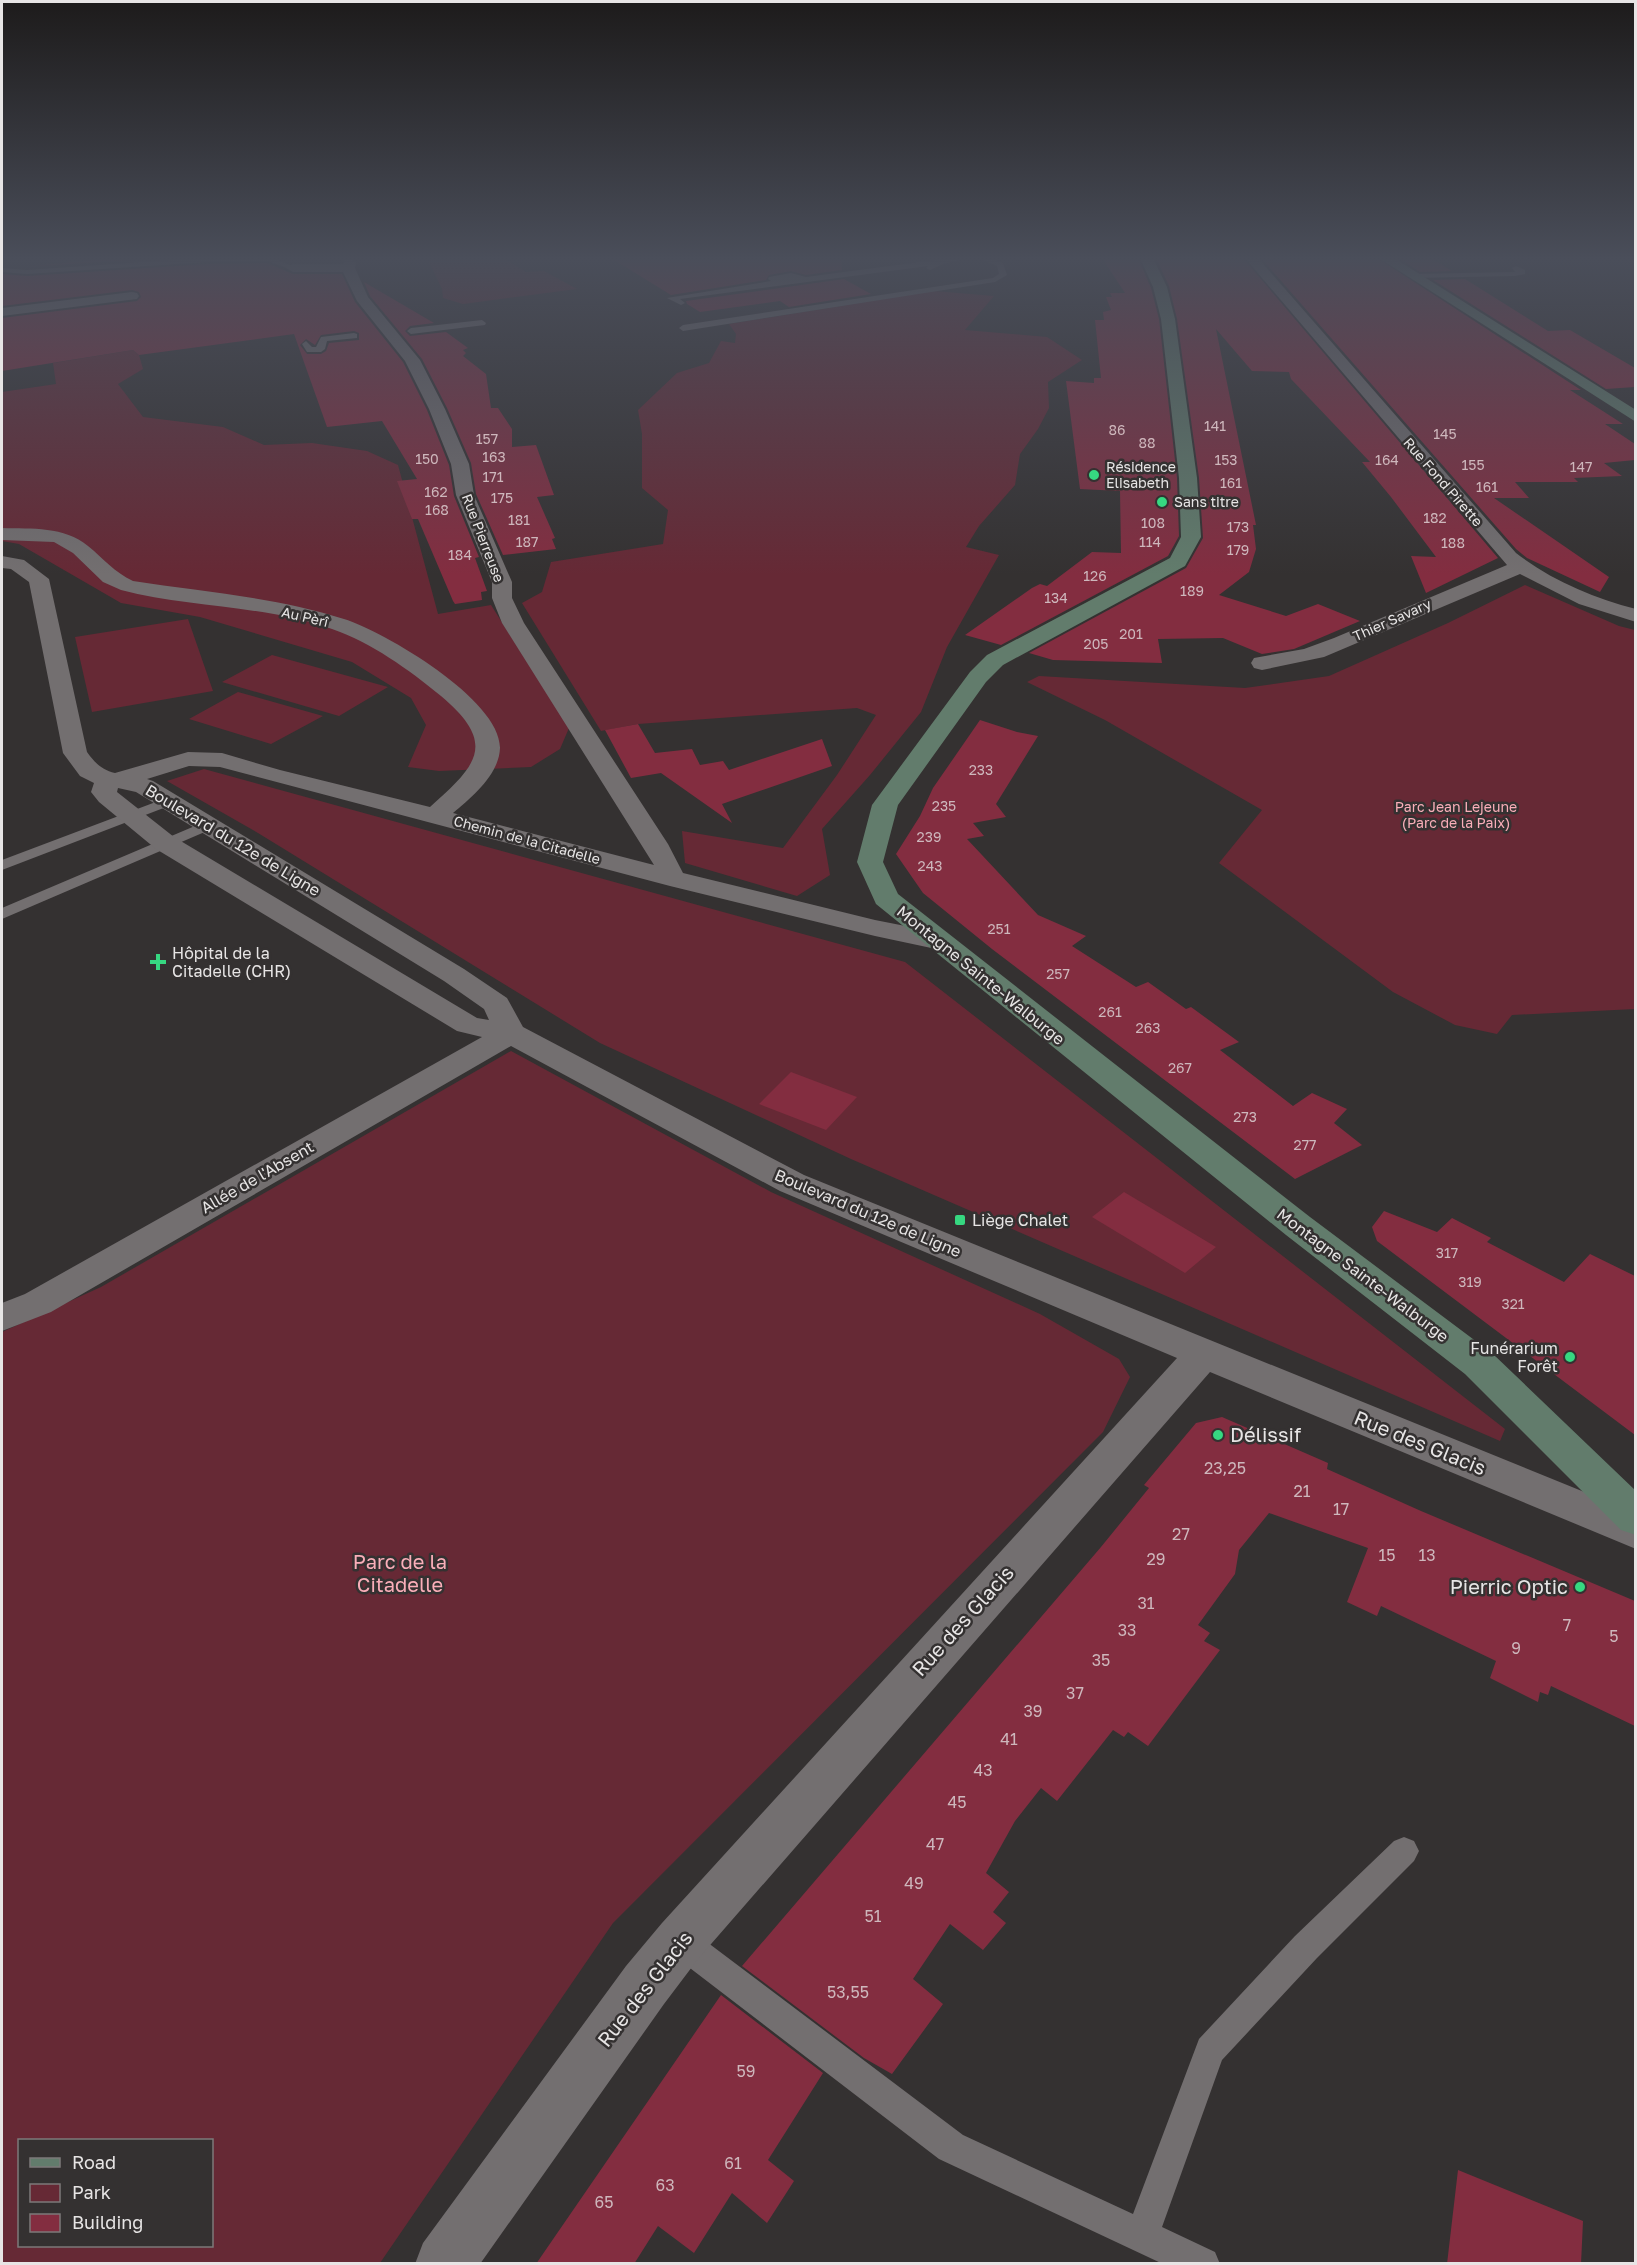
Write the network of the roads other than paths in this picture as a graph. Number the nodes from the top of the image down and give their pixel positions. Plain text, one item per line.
1 (414, 364) edge
2 (1174, 364) edge
3 (1342, 364) edge
4 (1550, 364) edge
5 (1635, 417) edge
6 (2, 534) edge
7 (2, 562) edge
8 (1520, 567) junction
9 (1635, 616) edge
10 (1262, 663) dead end
11 (114, 779) junction
12 (169, 801) junction
13 (128, 816) junction
14 (435, 816) junction
15 (209, 825) junction
16 (161, 840) junction
17 (2, 865) edge
18 (670, 878) junction
19 (2, 904) edge
20 (2, 915) edge
21 (936, 940) junction
22 (511, 1033) junction
23 (2, 1318) edge
24 (1203, 1354) junction
25 (1635, 1518) edge
26 (1635, 1532) edge
27 (1404, 1851) dead end
28 (680, 1941) junction
29 (1142, 2235) junction
30 (444, 2264) edge
31 (1203, 2264) edge

1 - 18 street, Rue Pierreuse
2 - 21 street, Montagne Sainte-Walburge
3 - 8 street, Rue Fond Pirette
4 - 5 street
6 - 14 street, Au Pèrî
7 - 11 street
8 - 9 street, Rue Fond Pirette
8 - 10 street, Thier Savary
11 - 12 street, Boulevard du 12e de Ligne
11 - 13 street, Boulevard du 12e de Ligne
11 - 14 street, Chemin de la Citadelle
12 - 13 lane
12 - 15 street, Boulevard du 12e de Ligne
13 - 16 street, Boulevard du 12e de Ligne
13 - 17 lane
14 - 18 street, Chemin de la Citadelle
15 - 16 lane
15 - 22 street, Boulevard du 12e de Ligne
16 - 19 lane
16 - 20 lane
16 - 22 street, Boulevard du 12e de Ligne
18 - 21 street, Chemin de la Citadelle
21 - 25 street, Montagne Sainte-Walburge
22 - 23 street, Allée de l'Absent
22 - 24 street, Boulevard du 12e de Ligne
24 - 26 street, Rue des Glacis
24 - 28 street, Rue des Glacis
27 - 29 lane
28 - 29 lane
28 - 30 street, Rue des Glacis
29 - 31 lane

